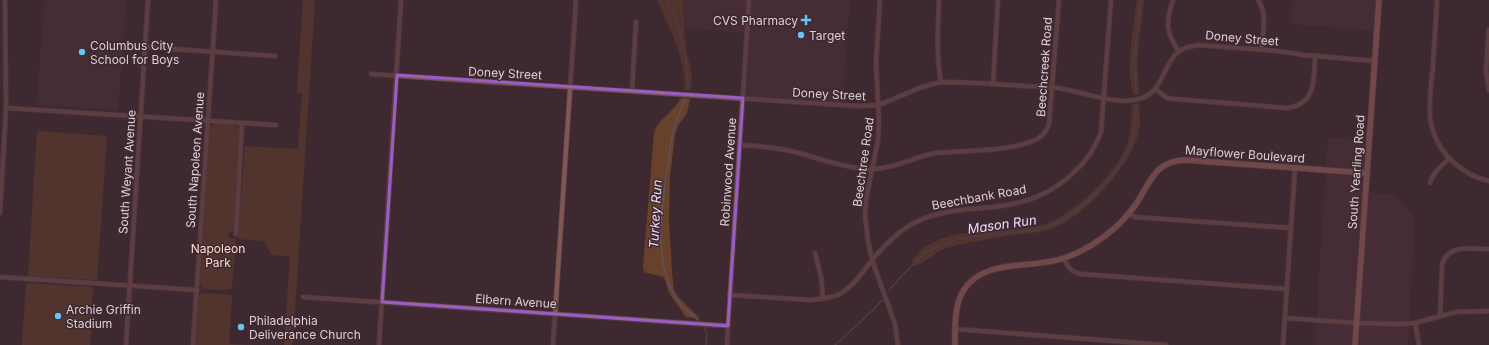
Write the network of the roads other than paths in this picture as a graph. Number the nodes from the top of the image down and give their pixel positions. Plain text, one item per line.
1 (148, 0) edge
2 (216, 0) edge
3 (401, 0) edge
4 (576, 0) edge
5 (749, 0) edge
6 (880, 0) edge
7 (940, 0) edge
8 (998, 0) edge
9 (1059, 0) edge
10 (1111, 0) edge
11 (1173, 0) edge
12 (1258, 0) edge
13 (1379, 0) edge
14 (1437, 0) edge
15 (6, 2) edge
16 (0, 5) edge
17 (636, 22) dead end
18 (1489, 30) edge
19 (145, 47) junction
20 (1261, 49) junction
21 (212, 51) junction
22 (1179, 52) junction
23 (275, 56) dead end
24 (1315, 56) junction
25 (1375, 61) junction
26 (371, 74) dead end
27 (397, 75) junction
28 (941, 82) junction
29 (993, 84) junction
30 (570, 87) junction
31 (1052, 88) junction
32 (1155, 89) junction
33 (1489, 90) edge
34 (632, 91) junction
35 (743, 98) junction
36 (1103, 98) junction
37 (879, 105) junction
38 (6, 108) junction
39 (140, 117) junction
40 (208, 121) junction
41 (242, 123) junction
42 (276, 124) dead end
43 (740, 145) junction
44 (1449, 158) junction
45 (1295, 168) junction
46 (872, 170) junction
47 (1366, 173) junction
48 (1489, 182) edge
49 (1430, 183) dead end
50 (0, 213) edge
51 (1129, 214) junction
52 (1291, 228) junction
53 (236, 234) dead end
54 (1489, 249) edge
55 (815, 254) dead end
56 (1064, 258) junction
57 (872, 260) junction
58 (0, 277) edge
59 (129, 286) junction
60 (1287, 288) junction
61 (196, 290) junction
62 (730, 294) junction
63 (303, 297) dead end
64 (823, 299) junction
65 (382, 302) junction
66 (1489, 311) edge
67 (556, 314) junction
68 (1440, 316) junction
69 (1285, 318) junction
70 (1356, 323) junction
71 (1415, 323) junction
72 (728, 326) junction
73 (955, 329) junction
74 (126, 345) edge
75 (193, 345) edge
76 (379, 345) edge
77 (554, 345) edge
78 (727, 345) edge
79 (898, 345) edge
80 (954, 345) edge
81 (1166, 345) edge
82 (1283, 345) edge
83 (1354, 345) edge
84 (1419, 345) edge

1 - 19 street, South Weyant Avenue
2 - 21 street, South Napoleon Avenue
3 - 27 street
4 - 30 street
5 - 35 street, Robinwood Avenue
6 - 37 street, Beechtree Road
7 - 28 street
8 - 29 street
9 - 31 street, Beechcreek Road
10 - 36 street, Beechbank Road
11 - 22 street
12 - 20 street
13 - 25 street, South Yearling Road
14 - 44 street
15 - 16 street
15 - 38 street
17 - 34 street
18 - 33 street
19 - 21 street
19 - 39 street, South Weyant Avenue
20 - 22 street, Doney Street
20 - 24 street, Doney Street
21 - 23 street
21 - 40 street, South Napoleon Avenue
22 - 32 street, Doney Street
24 - 25 street, Doney Street
24 - 32 street
25 - 47 street, South Yearling Road
26 - 27 street, Doney Street
27 - 30 street, Doney Street
27 - 65 street
28 - 29 street, Doney Street
28 - 37 street, Doney Street
29 - 31 street, Doney Street
30 - 34 street, Doney Street
30 - 67 street
31 - 36 street, Doney Street
31 - 46 street, Beechcreek Road
32 - 36 street, Doney Street
34 - 35 street, Doney Street
35 - 37 street, Doney Street
35 - 43 street, Robinwood Avenue
36 - 57 street, Beechbank Road
37 - 46 street, Beechtree Road
38 - 39 street
38 - 50 street
39 - 40 street
39 - 59 street, South Weyant Avenue
40 - 41 street
40 - 61 street, South Napoleon Avenue
41 - 42 street
41 - 53 street
43 - 46 street, Beechcreek Road
43 - 62 street, Robinwood Avenue
44 - 48 street
44 - 49 street
45 - 47 street, Mayflower Boulevard
45 - 51 street, Mayflower Boulevard
45 - 52 street
46 - 57 street, Beechtree Road
47 - 70 street, South Yearling Road
51 - 52 street
51 - 56 street, Mayflower Boulevard
52 - 60 street
54 - 68 street
55 - 64 street
56 - 60 street
56 - 73 street, Mayflower Boulevard
57 - 64 street, Beechbank Road
57 - 79 street, Beechtree Road
58 - 59 street
59 - 61 street
59 - 74 street, South Weyant Avenue
60 - 69 street
61 - 75 street, South Napoleon Avenue
62 - 64 street, Beechbank Road
62 - 72 street, Robinwood Avenue
63 - 65 street, Elbern Avenue
65 - 67 street, Elbern Avenue
65 - 76 street
66 - 68 street
67 - 72 street, Elbern Avenue
67 - 77 street
68 - 71 street
69 - 70 street
69 - 82 street
70 - 71 street
70 - 83 street, South Yearling Road
71 - 84 street
72 - 78 street, Robinwood Avenue
73 - 80 street, Mayflower Boulevard
73 - 81 street

